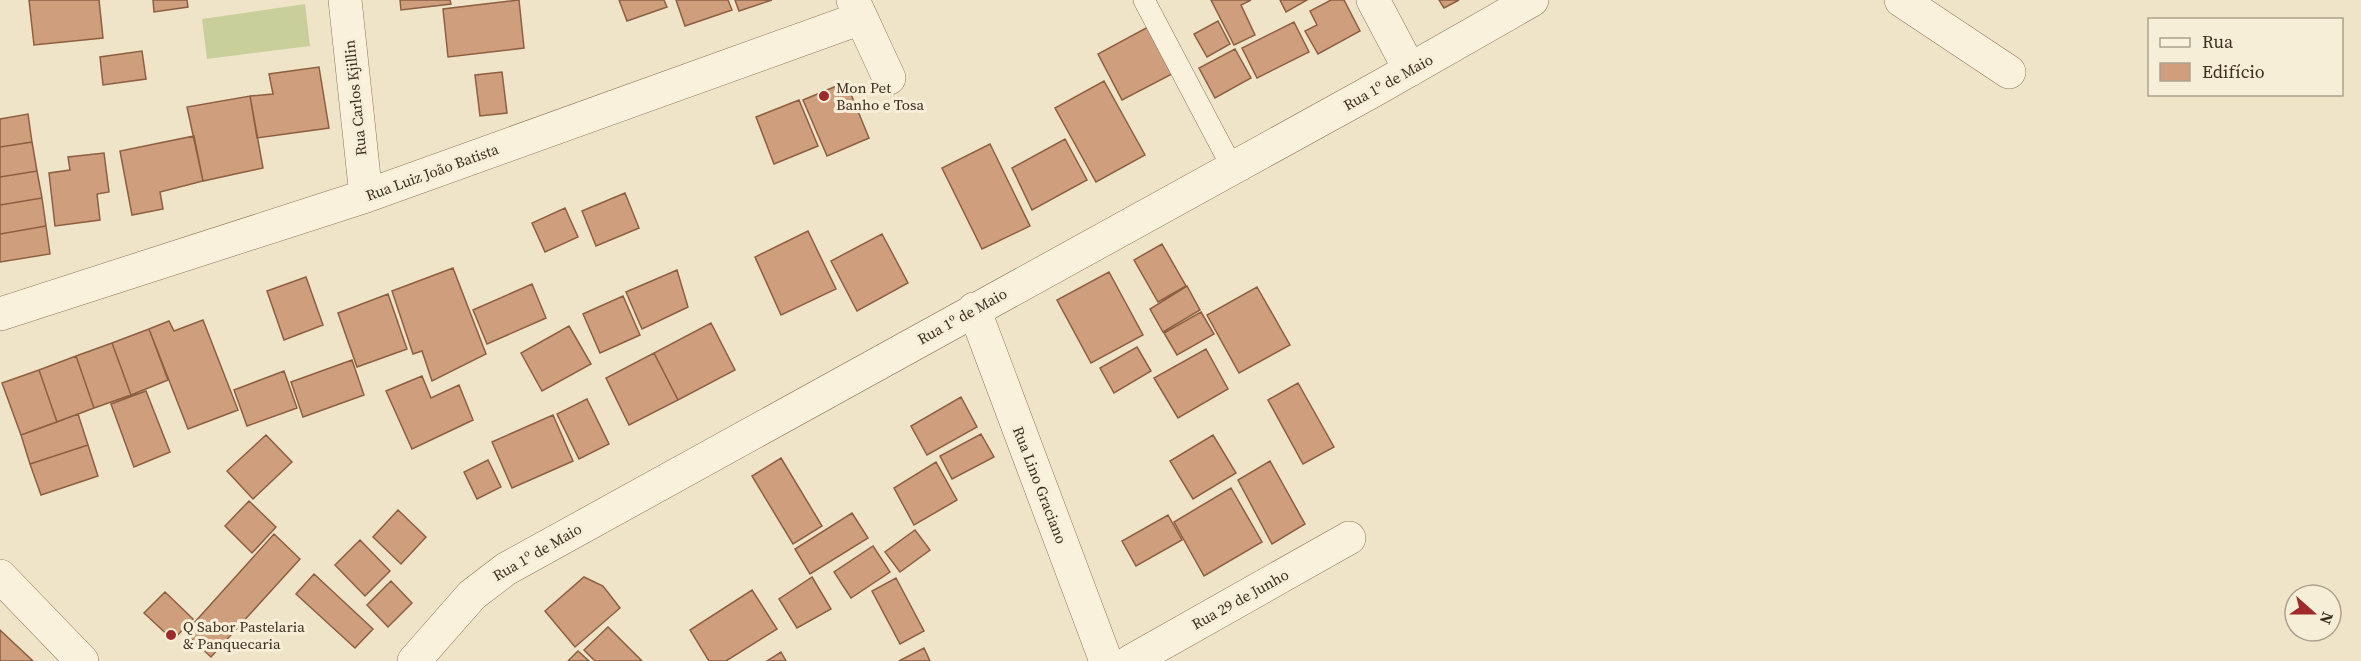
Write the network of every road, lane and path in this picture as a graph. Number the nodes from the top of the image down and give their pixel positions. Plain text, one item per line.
1 (345, 0) edge
2 (1144, 0) edge
3 (1373, 0) edge
4 (1532, 0) edge
5 (1901, 0) edge
6 (857, 9) edge
7 (1410, 70) junction
8 (2009, 72) dead end
9 (889, 78) dead end
10 (1232, 167) junction
11 (366, 196) junction
12 (974, 309) junction
13 (0, 314) edge
14 (1349, 538) dead end
15 (0, 576) edge
16 (82, 661) edge
17 (414, 661) edge
18 (1106, 661) edge
19 (1131, 661) edge

1 - 11 street, Rua Carlos Kjillin
2 - 10 lane
3 - 7 street
4 - 7 street, Rua 1º de Maio
5 - 8 street
6 - 9 street
6 - 11 street, Rua Luiz João Batista
7 - 10 street, Rua 1º de Maio
10 - 12 street, Rua 1º de Maio
11 - 13 street, Rua Luiz João Batista
12 - 17 street, Rua 1º de Maio
12 - 18 street, Rua Lino Graciano
14 - 19 street, Rua 29 de Junho
15 - 16 street

